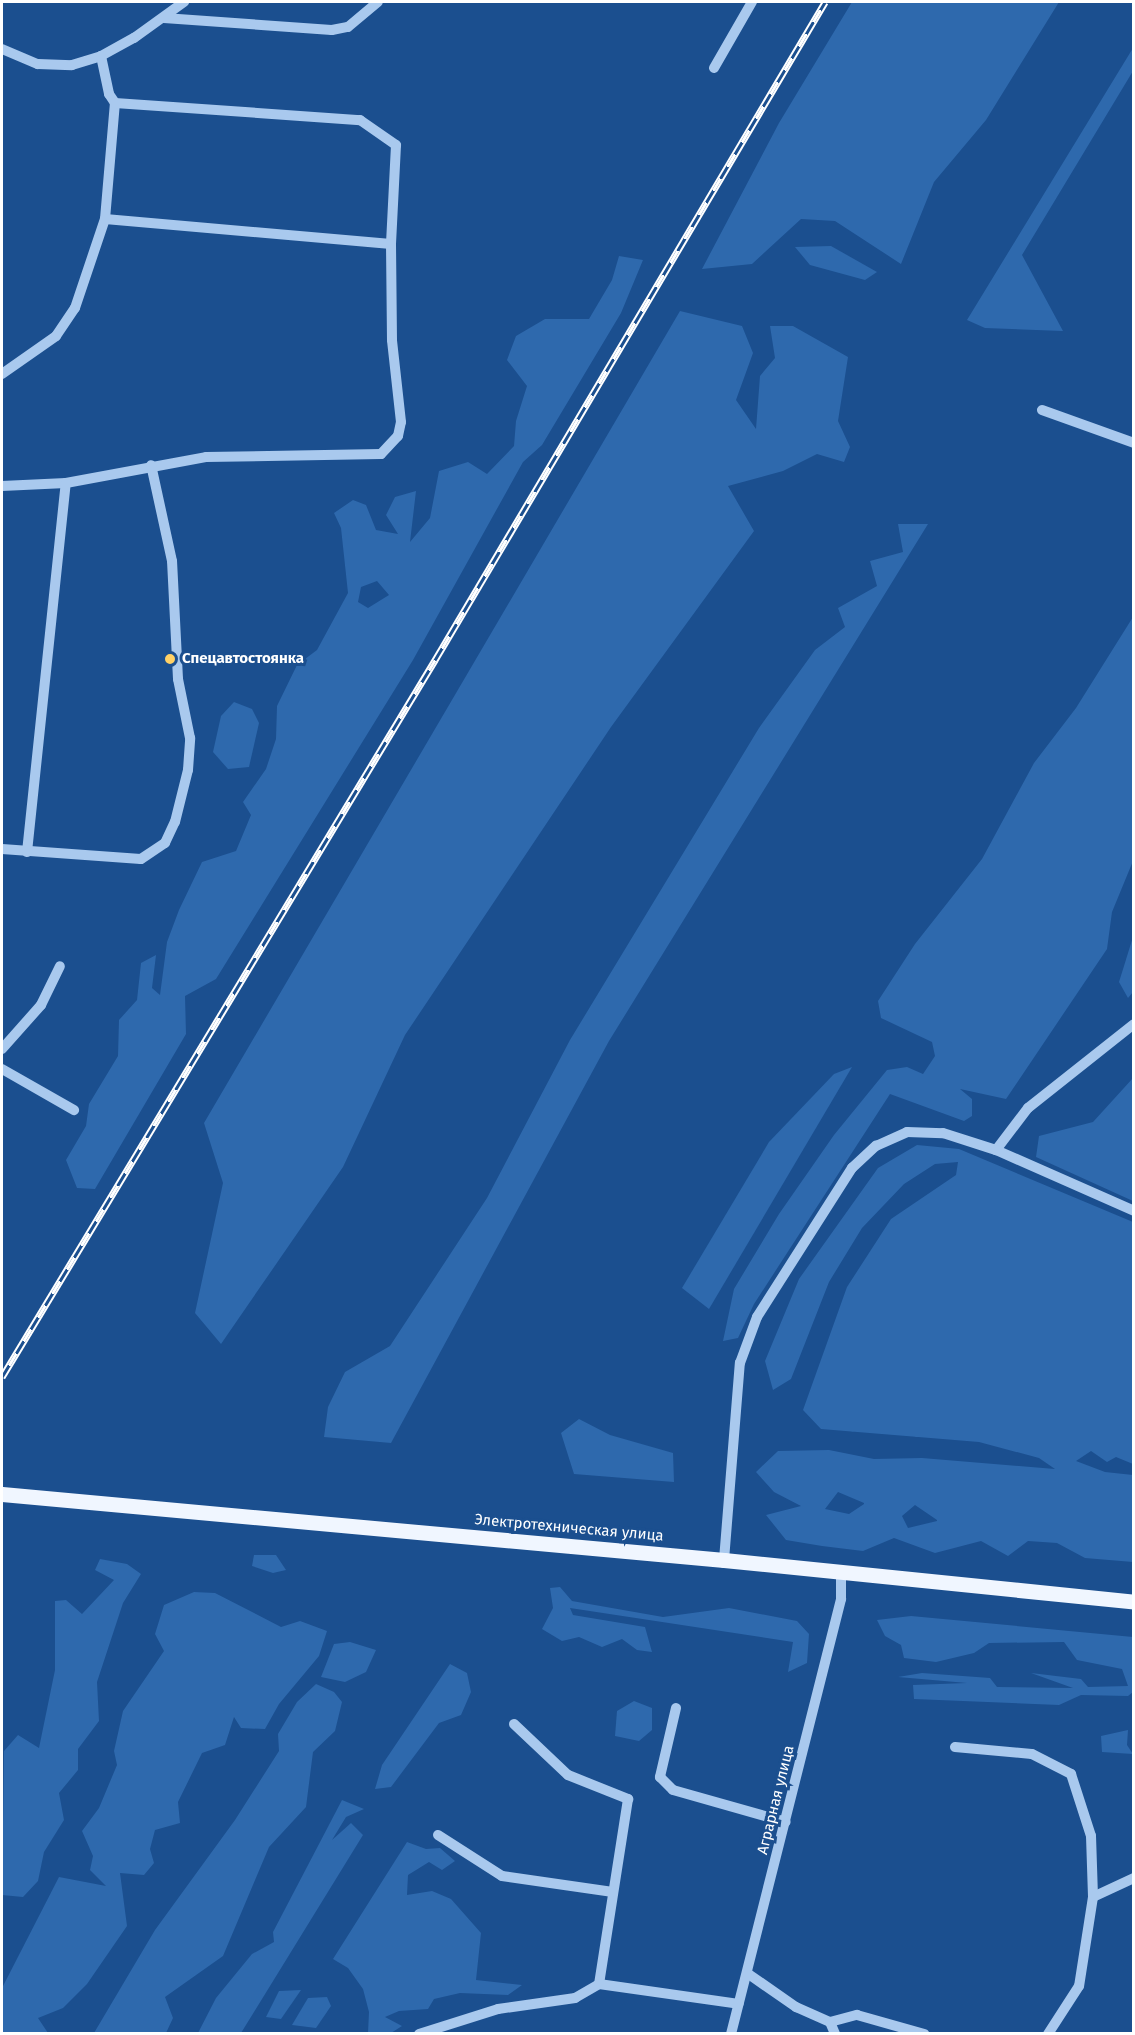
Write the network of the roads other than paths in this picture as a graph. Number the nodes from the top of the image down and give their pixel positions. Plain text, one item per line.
1 (184, 2) edge
2 (378, 2) edge
3 (752, 2) edge
4 (164, 18) junction
5 (2, 49) edge
6 (100, 56) junction
7 (714, 68) dead end
8 (115, 102) junction
9 (105, 219) junction
10 (391, 244) junction
11 (2, 374) edge
12 (1042, 410) dead end
13 (1134, 442) edge
14 (151, 465) junction
15 (66, 483) junction
16 (2, 486) edge
17 (2, 849) edge
18 (27, 852) junction
19 (60, 966) dead end
20 (1134, 1024) edge
21 (2, 1049) edge
22 (2, 1069) edge
23 (74, 1110) dead end
24 (996, 1150) junction
25 (1134, 1211) edge
26 (2, 1494) edge
27 (724, 1560) junction
28 (841, 1573) junction
29 (1134, 1602) edge
30 (676, 1708) dead end
31 (514, 1724) dead end
32 (955, 1747) dead end
33 (786, 1822) junction
34 (438, 1835) dead end
35 (1134, 1878) edge
36 (614, 1892) junction
37 (1093, 1897) junction
38 (747, 1973) junction
39 (599, 1984) junction
40 (739, 2004) junction
41 (830, 2022) junction
42 (419, 2034) edge
43 (731, 2034) edge
44 (835, 2034) edge
45 (924, 2034) edge
46 (1048, 2034) edge

1 - 4 street
2 - 4 street
3 - 7 street
4 - 6 street
5 - 6 street
6 - 8 street
8 - 9 street
8 - 10 street
9 - 10 street
9 - 11 street
10 - 14 street
12 - 13 street
14 - 15 street
14 - 18 street
15 - 16 street
15 - 18 street
17 - 18 street
19 - 21 street
20 - 24 street
22 - 23 street
24 - 25 street
24 - 27 street
26 - 27 main road, Электротехническая улица
27 - 28 main road, Электротехническая улица
28 - 29 main road, Электротехническая улица
28 - 33 street, Аграрная улица
30 - 33 street
31 - 36 street
32 - 37 street
33 - 38 street, Аграрная улица
34 - 36 street
35 - 37 street
36 - 39 street
37 - 46 street
38 - 40 street, Аграрная улица
38 - 41 street
39 - 40 street
39 - 42 street
40 - 43 street, Аграрная улица
41 - 44 street
41 - 45 street

